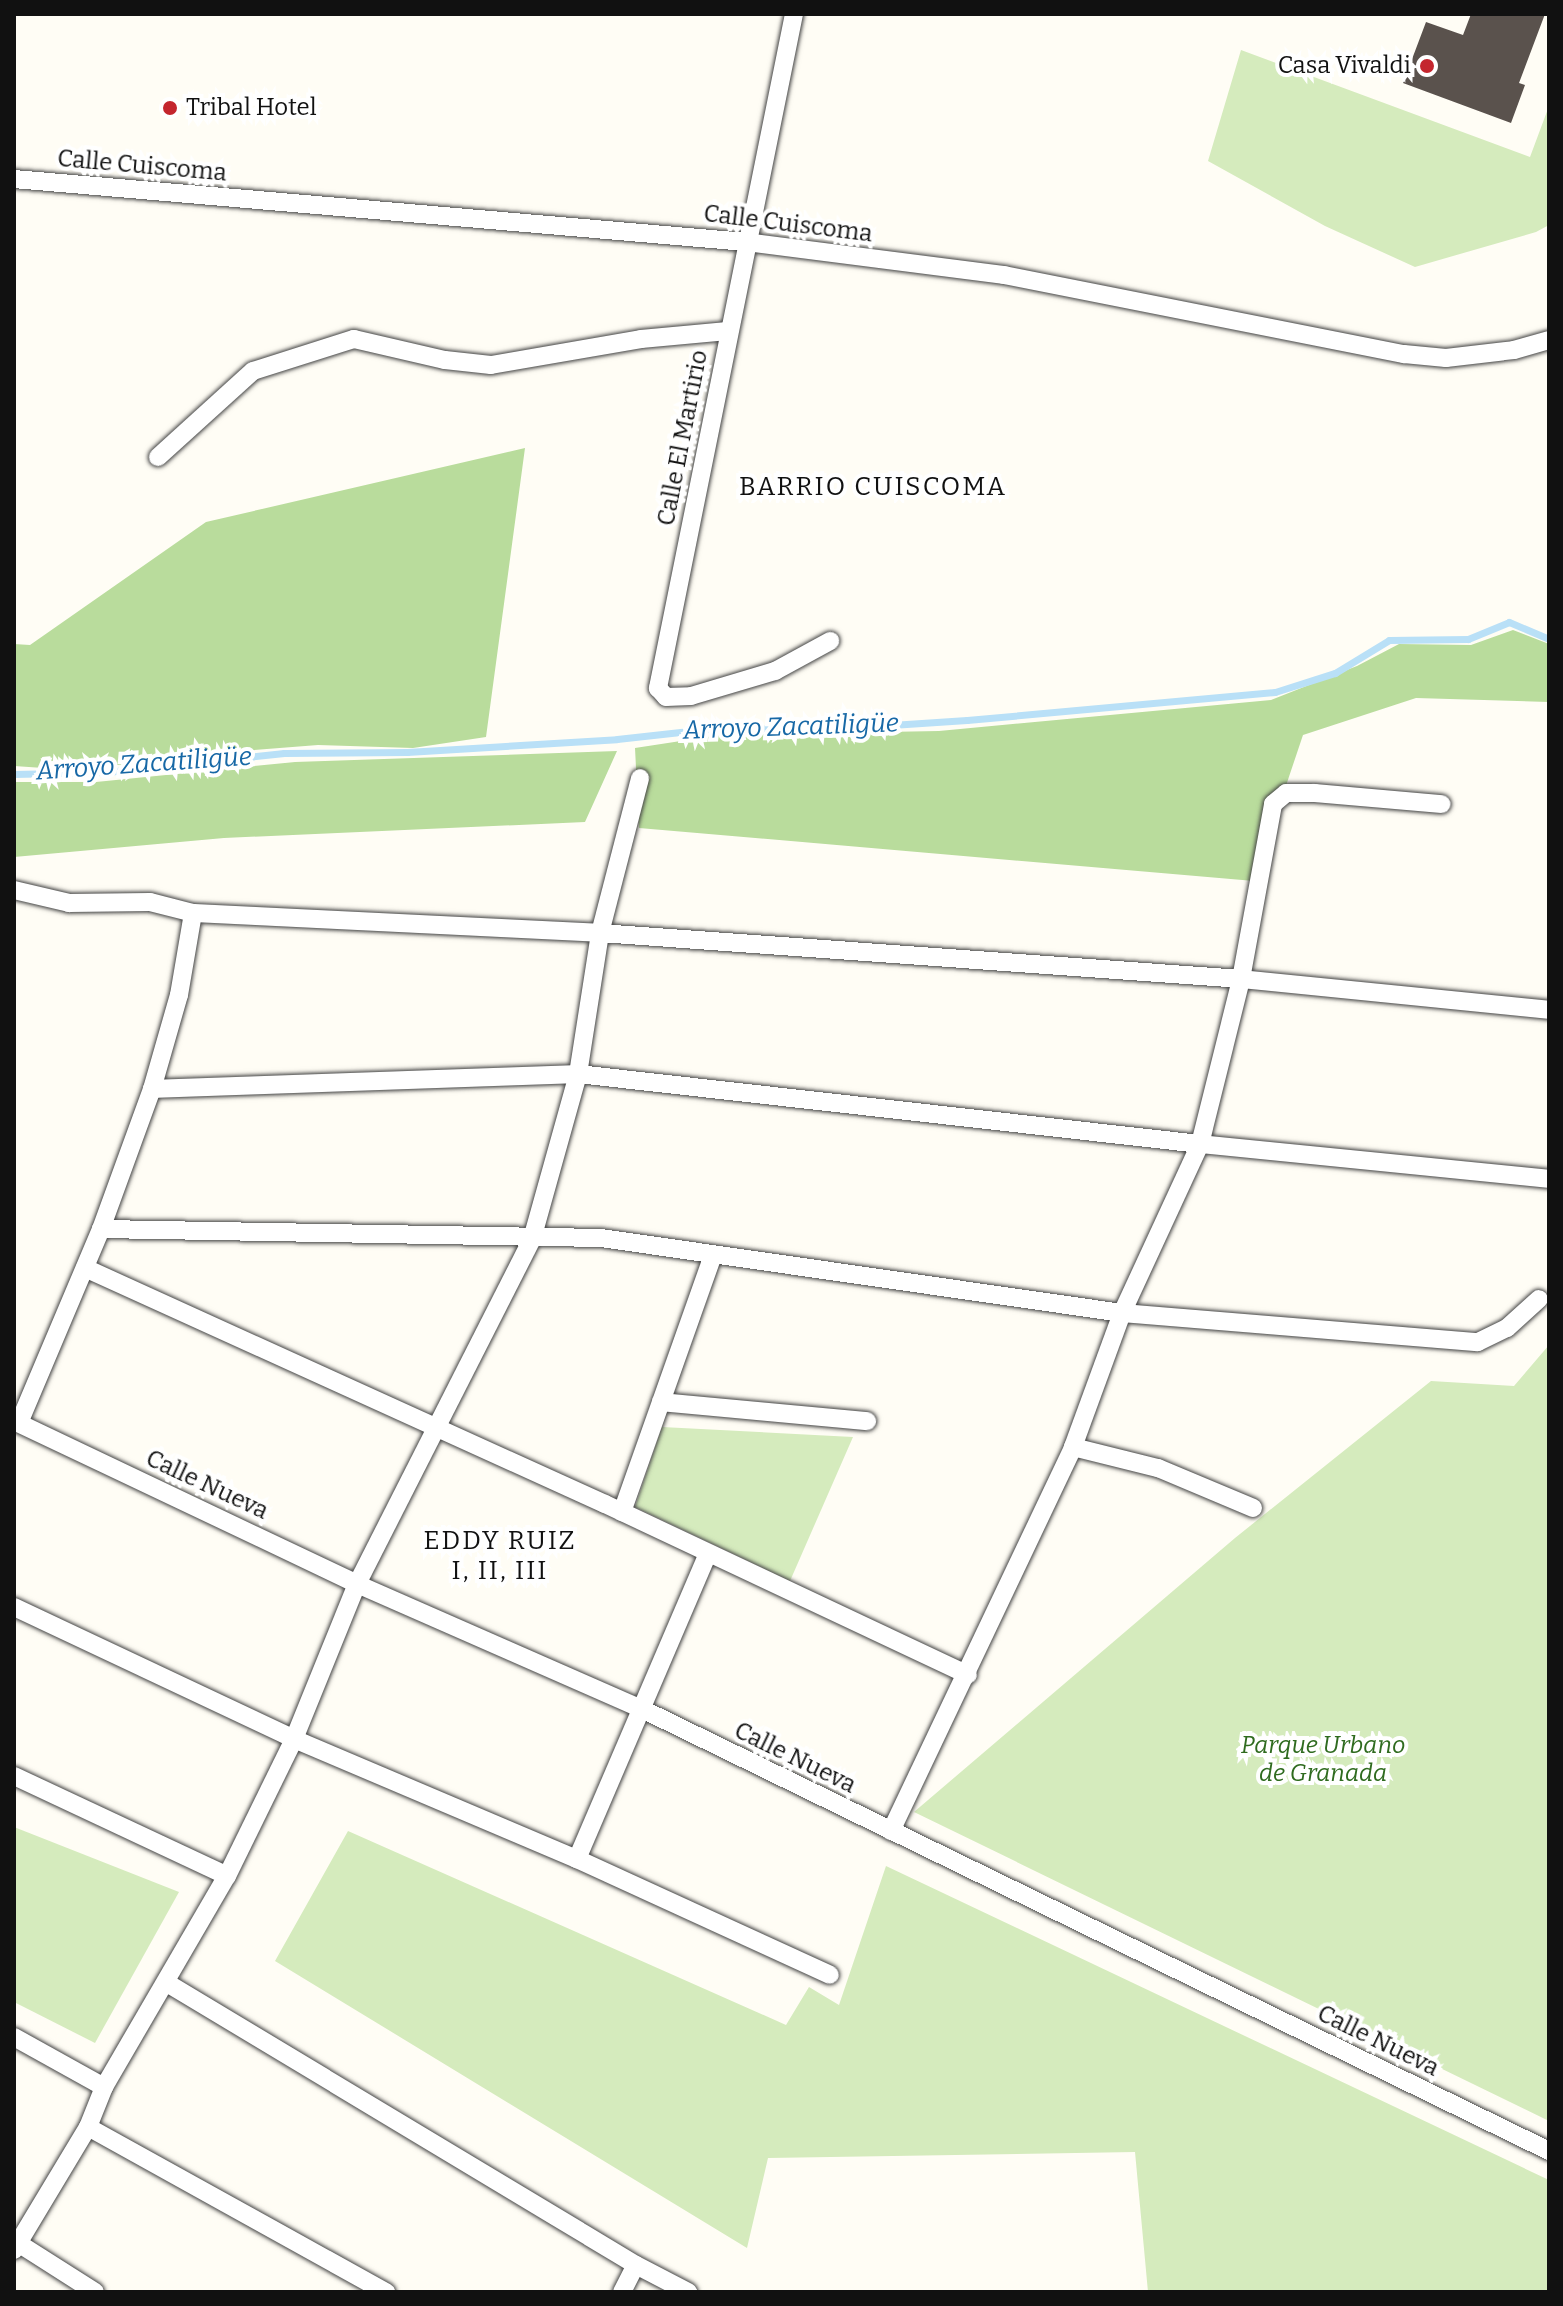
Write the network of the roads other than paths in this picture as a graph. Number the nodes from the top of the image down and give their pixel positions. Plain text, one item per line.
1 (794, 14) edge
2 (14, 179) edge
3 (746, 242) junction
4 (728, 331) junction
5 (1549, 340) edge
6 (158, 457) dead end
7 (830, 641) dead end
8 (640, 778) dead end
9 (1442, 804) dead end
10 (14, 890) edge
11 (193, 913) junction
12 (600, 933) junction
13 (1241, 979) junction
14 (1549, 1010) edge
15 (578, 1074) junction
16 (152, 1089) junction
17 (1200, 1144) junction
18 (1549, 1179) edge
19 (101, 1229) junction
20 (532, 1239) junction
21 (713, 1255) junction
22 (85, 1268) junction
23 (1539, 1299) dead end
24 (1122, 1313) junction
25 (661, 1402) junction
26 (867, 1421) dead end
27 (17, 1422) edge
28 (435, 1428) junction
29 (1073, 1447) junction
30 (1253, 1508) dead end
31 (622, 1512) junction
32 (708, 1554) junction
33 (357, 1584) junction
34 (14, 1607) edge
35 (968, 1675) junction
36 (642, 1709) junction
37 (294, 1739) junction
38 (14, 1776) edge
39 (891, 1831) junction
40 (577, 1859) junction
41 (227, 1876) junction
42 (830, 1975) dead end
43 (167, 1983) junction
44 (14, 2037) edge
45 (104, 2087) junction
46 (88, 2127) junction
47 (1549, 2151) edge
48 (16, 2247) edge
49 (636, 2265) junction
50 (95, 2292) edge
51 (386, 2292) edge
52 (622, 2292) edge
53 (688, 2292) edge

1 - 3 street, Calle El Martirio
2 - 3 street, Calle Cuiscoma
3 - 4 street, Calle El Martirio
3 - 5 street, Calle Cuiscoma
4 - 6 street
4 - 7 street, Calle El Martirio
8 - 12 street
9 - 13 street
10 - 11 street
11 - 12 street
11 - 16 street
12 - 13 street
12 - 15 street
13 - 14 street
13 - 17 street
15 - 16 street
15 - 17 street
15 - 20 street
16 - 19 street
17 - 18 street
17 - 24 street
19 - 20 street
19 - 22 street
20 - 21 street
20 - 28 street
21 - 24 street
21 - 25 street
22 - 27 street
22 - 28 street
23 - 24 street
24 - 29 street
25 - 26 street
25 - 31 street
27 - 33 street, Calle Nueva
28 - 31 street
28 - 33 street
29 - 30 street
29 - 35 street
31 - 32 street
32 - 35 street
32 - 36 street
33 - 36 street, Calle Nueva
33 - 37 street
34 - 37 street
35 - 39 street
36 - 39 street, Calle Nueva
36 - 40 street
37 - 40 street
37 - 41 street
38 - 41 street
39 - 47 street, Calle Nueva
40 - 42 street
41 - 43 street
43 - 45 street
43 - 49 street
44 - 45 street
45 - 46 street
46 - 48 street
46 - 51 street
48 - 50 street
49 - 52 street
49 - 53 street

